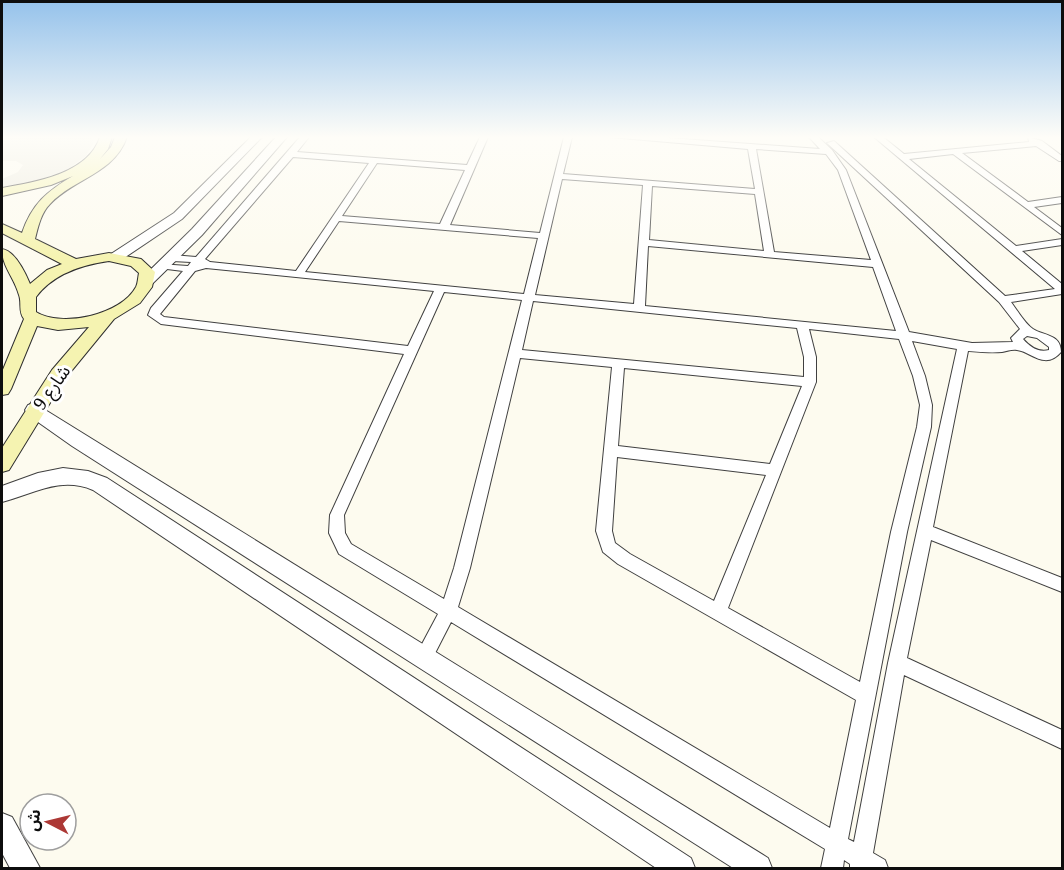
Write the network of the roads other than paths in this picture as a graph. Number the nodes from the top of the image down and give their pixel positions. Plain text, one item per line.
1 (56, 178) edge
2 (77, 178) edge
3 (218, 178) edge
4 (240, 178) edge
5 (272, 178) edge
6 (362, 178) edge
7 (467, 178) edge
8 (559, 178) edge
9 (579, 178) edge
10 (757, 178) edge
11 (845, 178) edge
12 (869, 178) edge
13 (928, 178) edge
14 (989, 178) edge
15 (648, 183) junction
16 (2, 192) edge
17 (759, 192) junction
18 (1062, 200) edge
19 (1026, 205) junction
20 (336, 218) junction
21 (444, 227) junction
22 (2, 228) edge
23 (1062, 232) edge
24 (544, 236) junction
25 (27, 240) junction
26 (1062, 242) edge
27 (644, 243) junction
28 (1014, 249) junction
29 (163, 251) junction
30 (2, 253) edge
31 (770, 255) junction
32 (116, 257) junction
33 (203, 263) junction
34 (75, 264) junction
35 (878, 264) junction
36 (191, 269) junction
37 (298, 275) junction
38 (146, 282) junction
39 (440, 289) junction
40 (1062, 290) edge
41 (28, 297) junction
42 (529, 298) junction
43 (1003, 300) junction
44 (639, 309) junction
45 (108, 315) junction
46 (32, 318) junction
47 (802, 325) junction
48 (1029, 332) junction
49 (905, 336) junction
50 (1020, 345) junction
51 (963, 347) junction
52 (1059, 349) edge
53 (412, 351) junction
54 (515, 352) junction
55 (618, 363) junction
56 (810, 382) junction
57 (2, 388) edge
58 (34, 410) junction
59 (611, 451) junction
60 (2, 464) edge
61 (775, 470) junction
62 (2, 494) edge
63 (176, 503) junction
64 (904, 511) junction
65 (155, 520) junction
66 (924, 531) junction
67 (899, 532) junction
68 (1062, 585) edge
69 (448, 611) junction
70 (718, 612) junction
71 (423, 659) junction
72 (897, 663) junction
73 (866, 695) junction
74 (1062, 740) edge
75 (2, 827) edge
76 (836, 845) junction
77 (866, 865) edge
78 (26, 868) edge
79 (681, 868) edge
80 (758, 868) edge
81 (832, 868) edge

1 - 16 main road
2 - 25 main road
3 - 29 street
4 - 29 street
5 - 33 street
6 - 20 street
7 - 21 street
8 - 24 street
9 - 15 street
10 - 17 street
11 - 35 street
12 - 43 street
13 - 28 street
14 - 19 street
15 - 17 street
15 - 27 street
17 - 31 street
18 - 19 street
19 - 23 street
20 - 21 street
20 - 37 street
21 - 24 street
22 - 25 main road
24 - 42 street
25 - 34 main road
26 - 28 street
27 - 31 street
27 - 44 street
28 - 40 street
29 - 32 street
29 - 33 street
29 - 36 street
29 - 38 street
30 - 41 main road
31 - 35 street
32 - 34 main road
32 - 38 main road
33 - 36 street
33 - 37 street
34 - 41 main road
35 - 49 street
36 - 53 street
37 - 39 street
38 - 45 main road
39 - 42 street
39 - 53 street
40 - 43 street
41 - 46 main road
42 - 44 street
42 - 54 street
43 - 48 street
44 - 47 street
45 - 46 main road
45 - 58 main road, شارع 9
46 - 57 main road
47 - 49 street
47 - 56 street
48 - 50 street
48 - 52 street
49 - 51 street
49 - 64 street
50 - 51 street
50 - 52 street
51 - 66 street
53 - 69 street
54 - 55 street
54 - 69 street
55 - 56 street
55 - 59 street
56 - 61 street
58 - 60 main road, شارع 9
58 - 63 street
59 - 61 street
59 - 70 street
61 - 70 street
62 - 65 street
63 - 65 street
63 - 71 street
64 - 66 street
64 - 67 street
65 - 79 street
66 - 67 street
66 - 68 street
66 - 72 street
67 - 73 street
69 - 71 street
69 - 76 street
70 - 73 street
71 - 80 street
72 - 74 street
72 - 77 street
73 - 76 street
75 - 78 street
76 - 77 street
76 - 81 street

